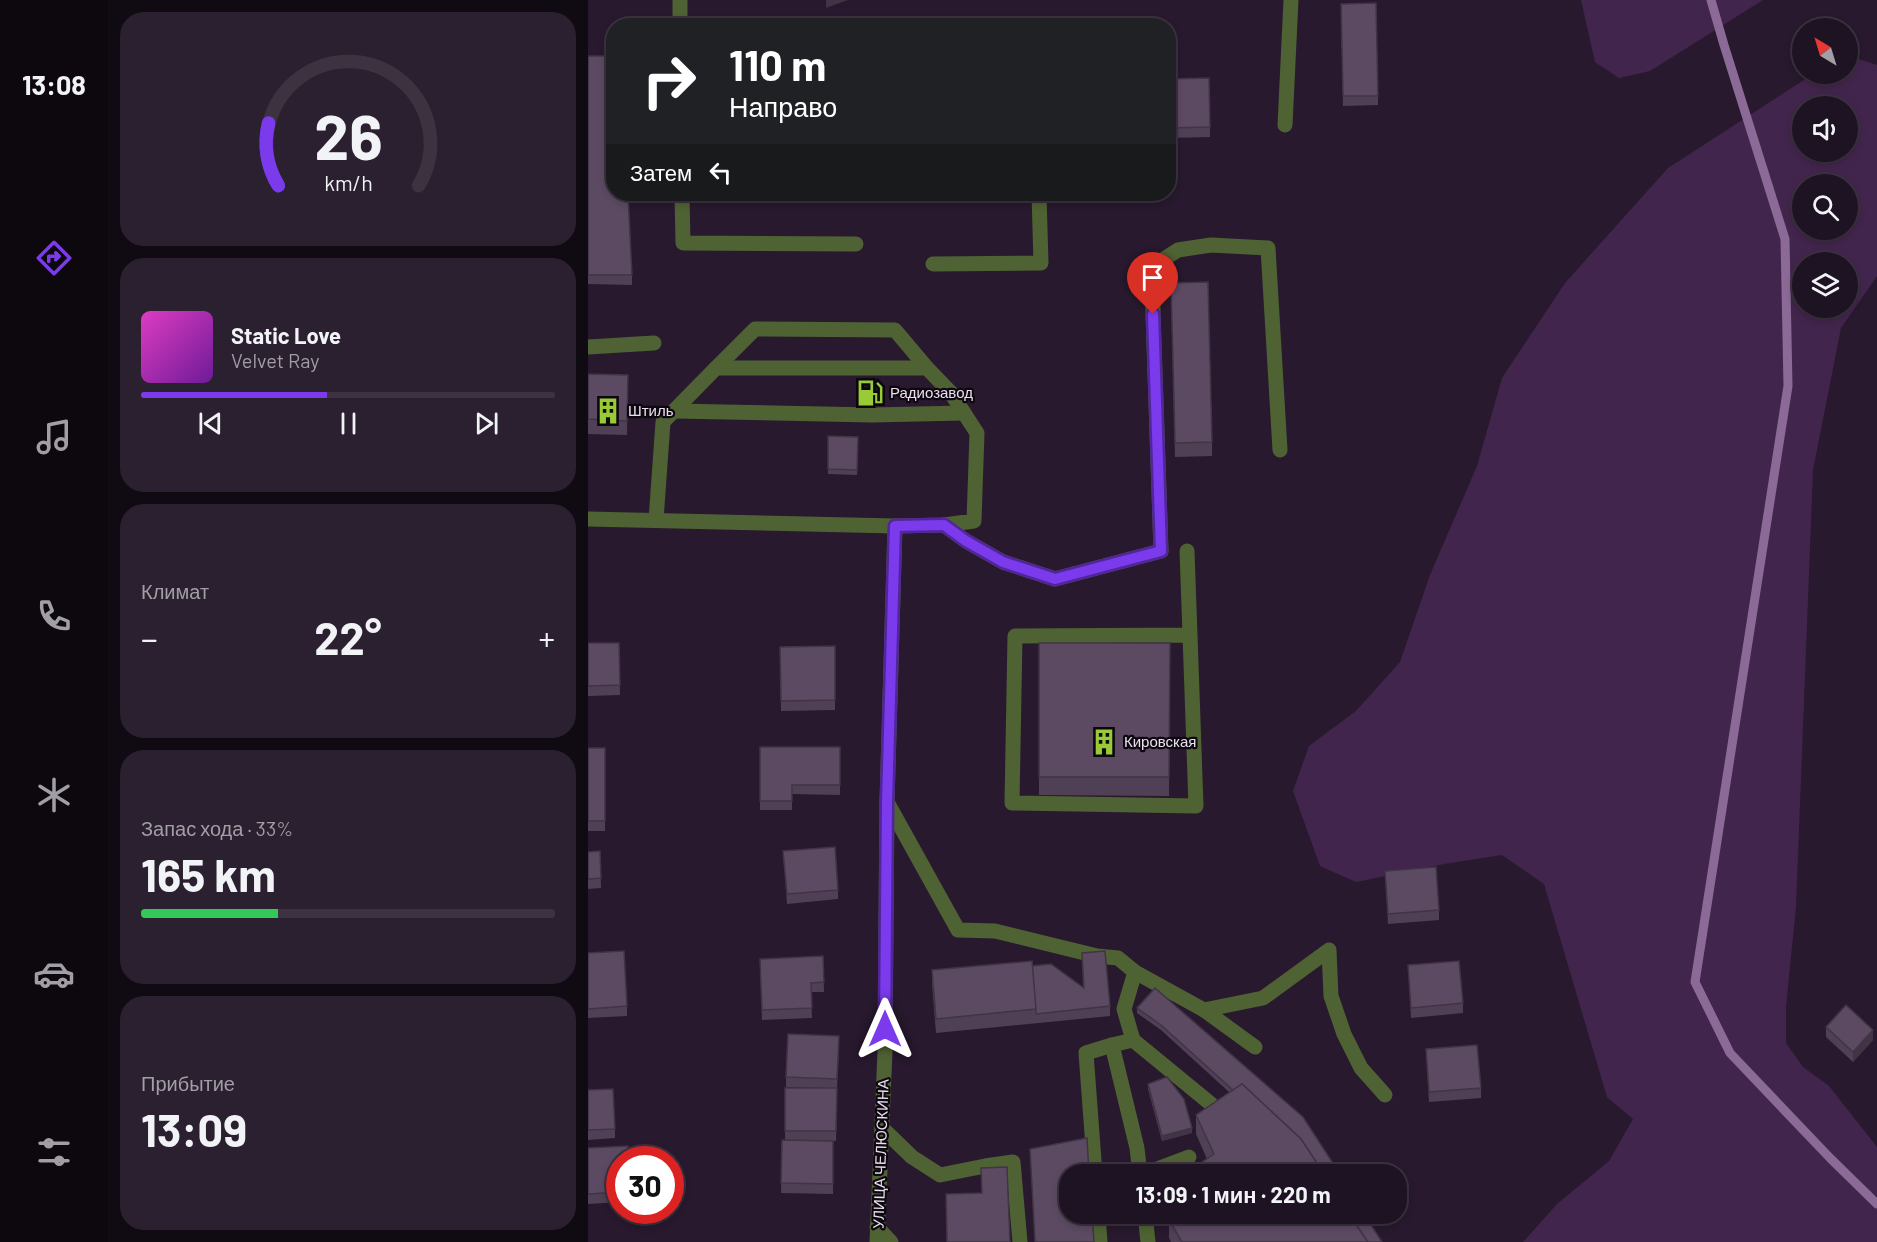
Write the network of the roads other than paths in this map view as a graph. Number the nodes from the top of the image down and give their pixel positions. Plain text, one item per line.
1 (680, 0) edge
2 (1291, 0) edge
3 (680, 18) edge
4 (1285, 124) dead end
5 (682, 201) edge
6 (1039, 201) edge
7 (856, 244) dead end
8 (933, 264) dead end
9 (654, 342) dead end
10 (588, 346) edge
11 (716, 368) junction
12 (927, 368) junction
13 (674, 411) junction
14 (964, 413) junction
15 (1280, 450) dead end
16 (588, 519) edge
17 (656, 520) junction
18 (944, 525) junction
19 (895, 526) junction
20 (1187, 551) dead end
21 (1190, 635) junction
22 (887, 802) junction
23 (1135, 972) junction
24 (1204, 1010) junction
25 (1133, 1040) junction
26 (1112, 1045) junction
27 (1255, 1047) dead end
28 (1385, 1095) dead end
29 (1211, 1104) edge
30 (882, 1128) junction
31 (1189, 1157) dead end
32 (1094, 1164) edge
33 (1140, 1164) edge
34 (1170, 1164) edge
35 (1099, 1224) edge
36 (1146, 1224) edge
37 (877, 1235) edge
38 (891, 1242) edge
39 (1020, 1242) edge
40 (1100, 1242) edge
41 (1148, 1242) edge

1 - 3 street
2 - 4 street
5 - 7 street
6 - 8 street
9 - 10 street
11 - 12 street
11 - 12 street
11 - 13 street
12 - 14 street
13 - 14 street
13 - 17 street
14 - 18 street
15 - 18 street
16 - 17 street
17 - 19 street
18 - 19 street
19 - 22 street, УЛИЦА ЧЕЛЮСКИНА
20 - 21 street
21 - 21 street
22 - 23 street
22 - 30 street, УЛИЦА ЧЕЛЮСКИНА
23 - 24 street
23 - 25 street
24 - 27 street
24 - 28 street
25 - 26 street
25 - 29 street
26 - 32 street
26 - 33 street
30 - 37 street, УЛИЦА ЧЕЛЮСКИНА
30 - 39 street
31 - 34 street
35 - 40 street
36 - 41 street
37 - 38 street

